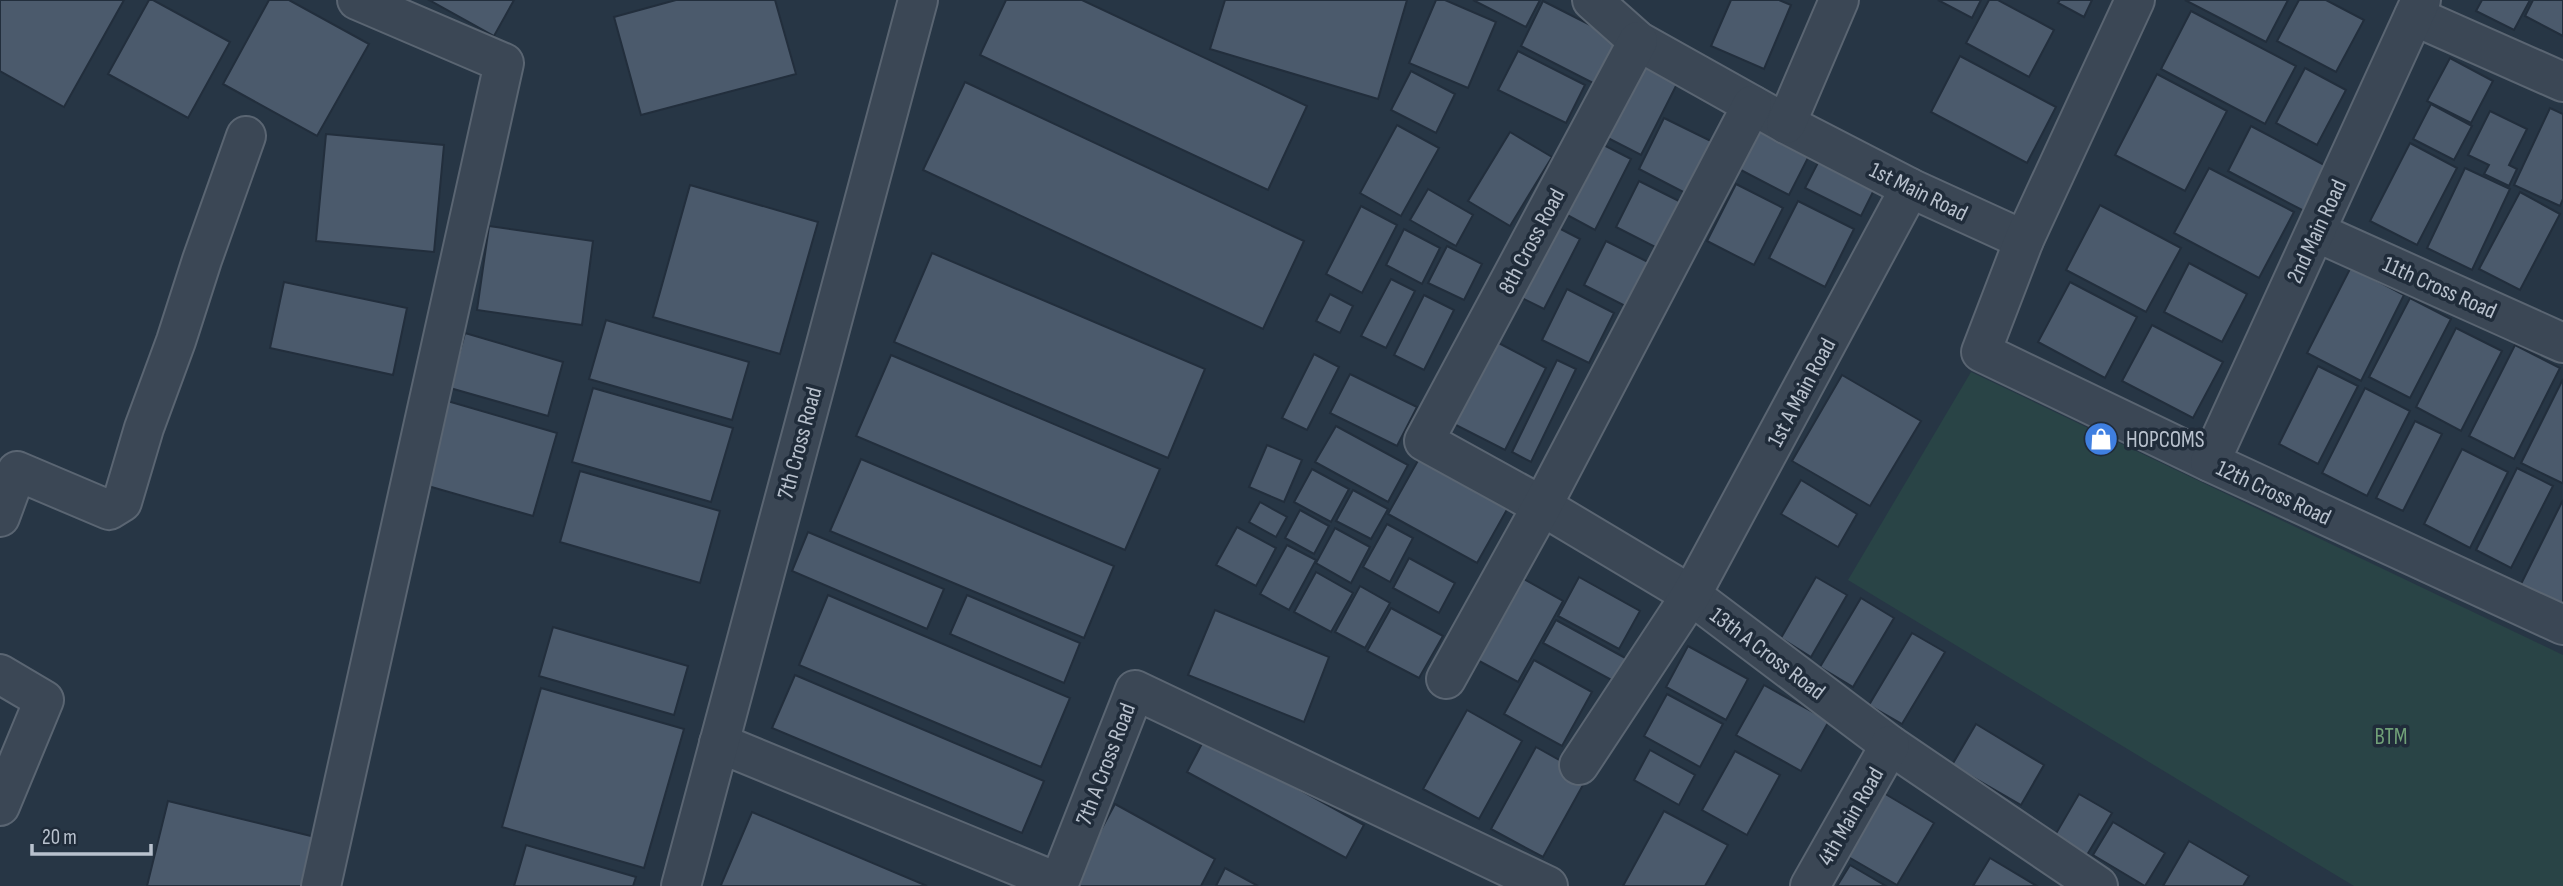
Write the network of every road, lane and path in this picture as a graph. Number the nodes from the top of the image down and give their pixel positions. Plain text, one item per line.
1 (356, 0) edge
2 (918, 0) edge
3 (1592, 0) edge
4 (1839, 0) edge
5 (2135, 0) edge
6 (2417, 8) edge
7 (1638, 41) junction
8 (2563, 82) edge
9 (1752, 104) junction
10 (1786, 124) junction
11 (246, 136) dead end
12 (1910, 188) junction
13 (2316, 232) junction
14 (2024, 240) junction
15 (2563, 343) edge
16 (1424, 441) joint
17 (2210, 462) junction
18 (8, 467) edge
19 (1542, 506) junction
20 (0, 517) edge
21 (1692, 595) junction
22 (2563, 625) edge
23 (0, 674) edge
24 (1446, 679) dead end
25 (719, 743) junction
26 (1890, 746) junction
27 (9, 756) edge
28 (1579, 765) dead end
29 (0, 806) edge
30 (1060, 885) edge
31 (321, 886) edge
32 (681, 886) edge
33 (1548, 886) edge
34 (1810, 886) edge
35 (2098, 886) edge

1 - 31 street
2 - 25 street, 7th Cross Road
3 - 7 street, 1st Main Road
4 - 10 street
5 - 14 street
6 - 8 street
6 - 13 street, 2nd Main Road
7 - 9 street, 1st Main Road
7 - 16 street, 8th Cross Road
9 - 10 street, 1st Main Road
9 - 19 street
10 - 12 street, 1st Main Road
11 - 18 street
12 - 14 street, 1st Main Road
12 - 21 street, 1st A Main Road
13 - 15 street, 11th Cross Road
13 - 17 street, 2nd Main Road
14 - 17 street, 12th Cross Road
16 - 19 street, 13th A Cross Road
17 - 22 street, 12th Cross Road
18 - 20 street
19 - 21 street, 13th A Cross Road
19 - 24 street
21 - 26 street, 13th A Cross Road
21 - 28 street, 1st A Main Road
23 - 27 street
25 - 30 street, 7th A Cross Road
25 - 32 street, 7th Cross Road
26 - 34 street, 4th Main Road
26 - 35 street, 13th A Cross Road
27 - 29 street
30 - 33 street, 7th A Cross Road

